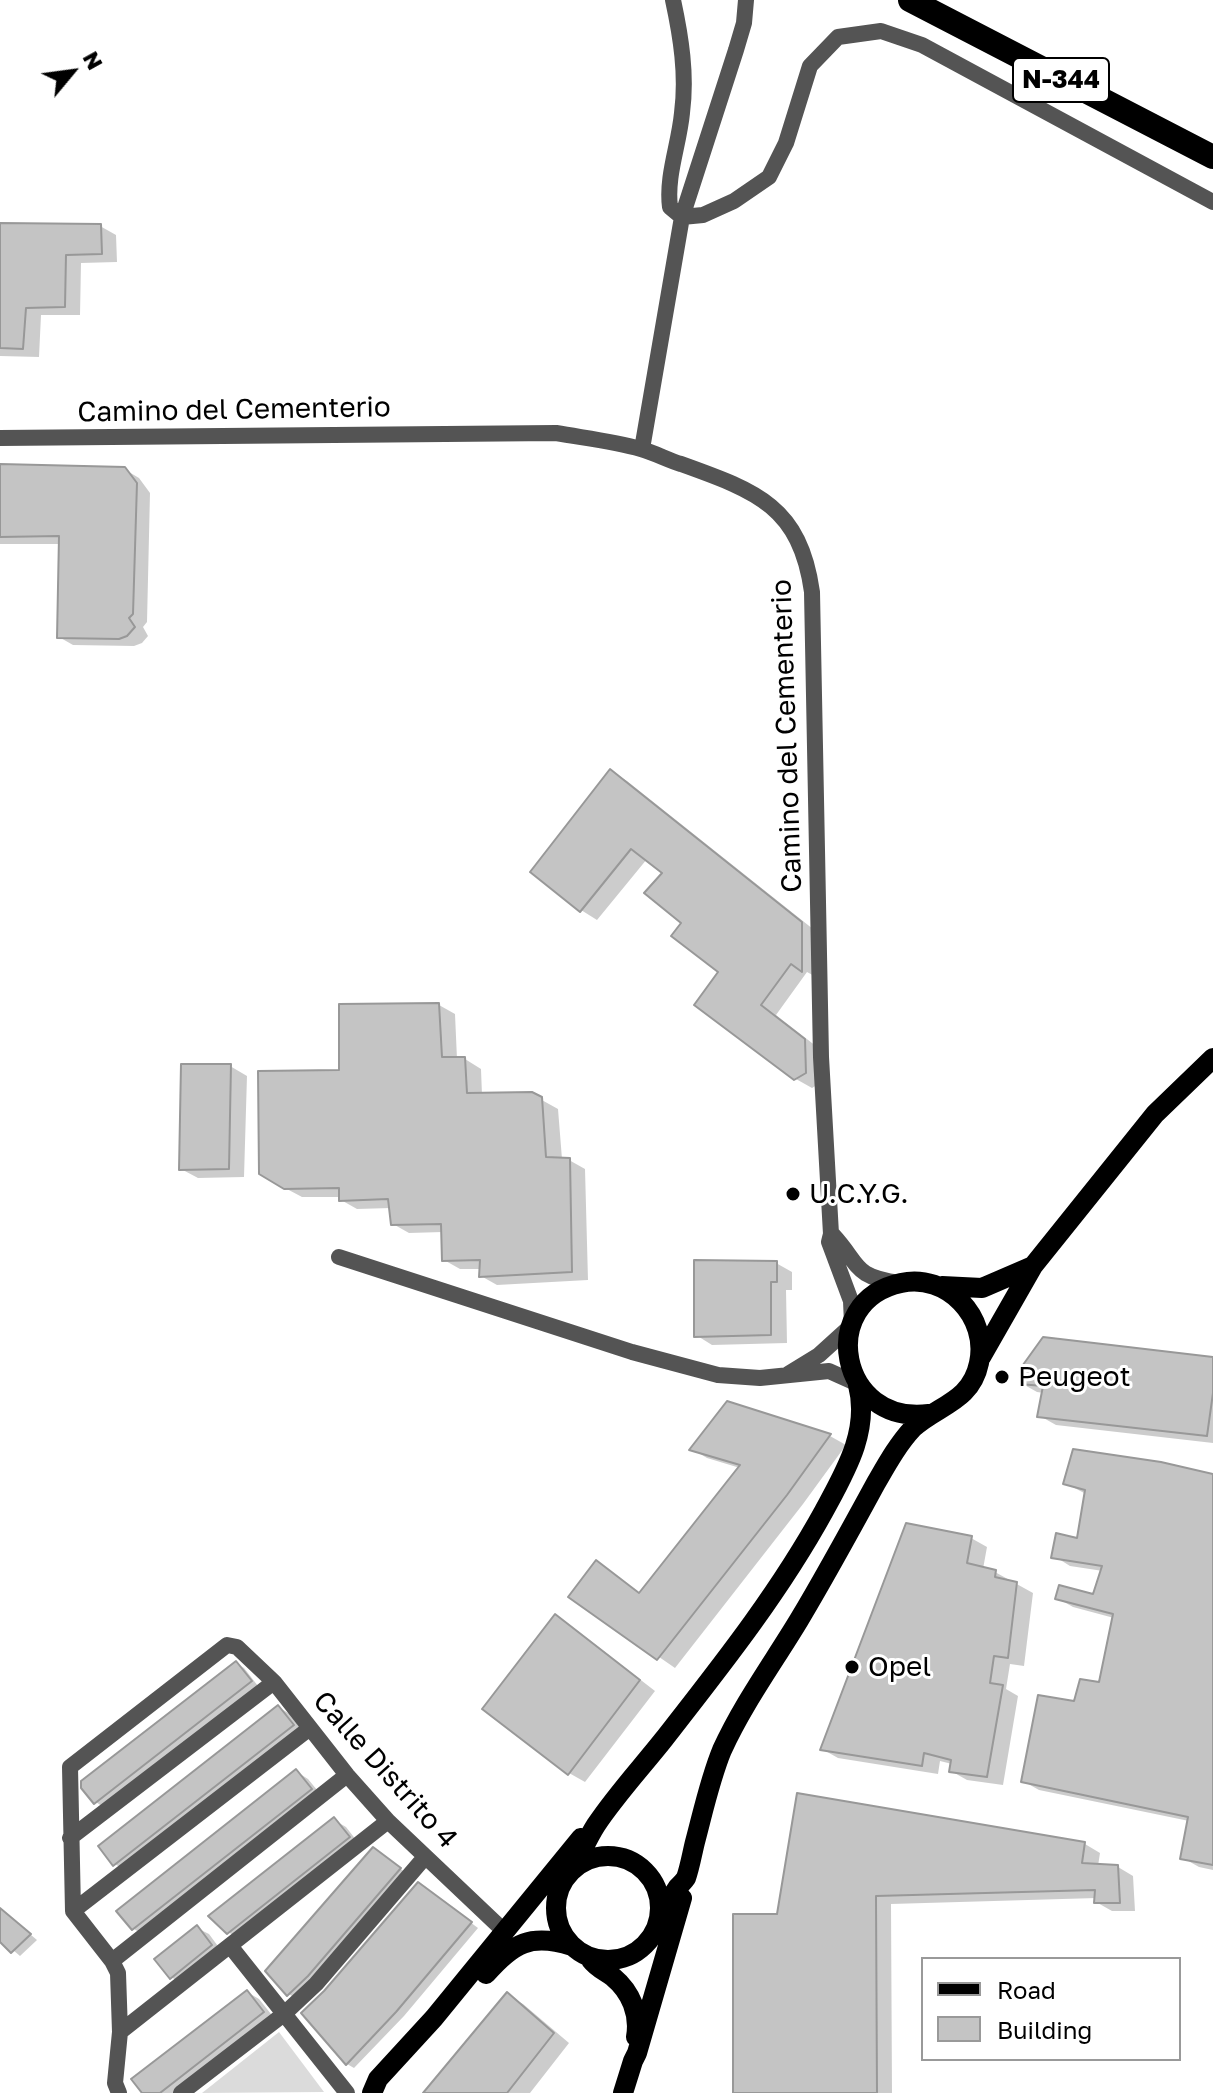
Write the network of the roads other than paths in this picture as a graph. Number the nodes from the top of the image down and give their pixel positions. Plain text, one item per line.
1 (673, 0) edge
2 (746, 0) edge
3 (910, 0) edge
4 (1211, 156) edge
5 (1213, 202) edge
6 (682, 217) junction
7 (0, 438) edge
8 (642, 449) junction
9 (1213, 1058) edge
10 (831, 1234) junction
11 (339, 1257) dead end
12 (1033, 1266) junction
13 (900, 1283) junction
14 (936, 1285) junction
15 (852, 1325) junction
16 (980, 1357) junction
17 (786, 1375) junction
18 (858, 1385) junction
19 (929, 1414) junction
20 (274, 1682) junction
21 (310, 1728) junction
22 (347, 1775) junction
23 (388, 1821) junction
24 (596, 1825) junction
25 (70, 1838) junction
26 (425, 1857) junction
27 (567, 1877) junction
28 (685, 1879) junction
29 (73, 1911) junction
30 (659, 1924) junction
31 (504, 1931) junction
32 (231, 1947) junction
33 (580, 1952) junction
34 (112, 1961) junction
35 (284, 2014) junction
36 (120, 2032) junction
37 (633, 2061) junction
38 (119, 2093) edge
39 (181, 2093) edge
40 (347, 2093) edge
41 (372, 2093) edge
42 (623, 2093) edge

1 - 6 street
2 - 6 street
3 - 4 highway, N-344
5 - 6 street
6 - 8 street
7 - 8 street, Camino del Cementerio
8 - 10 street, Camino del Cementerio
9 - 12 main road
10 - 13 street
10 - 15 street, Camino del Cementerio
11 - 17 street
12 - 14 main road
12 - 16 main road
13 - 14 main road
13 - 15 main road
14 - 16 main road
15 - 17 street
15 - 18 main road
16 - 19 main road
17 - 18 street
18 - 19 main road
18 - 24 main road
19 - 28 main road
20 - 21 street, Calle Distrito 4
20 - 25 street
20 - 25 street, Calle Distrito 4
21 - 22 street, Calle Distrito 4
21 - 29 street
22 - 23 street, Calle Distrito 4
22 - 34 street
23 - 26 street, Calle Distrito 4
23 - 32 street
24 - 27 main road
24 - 31 main road
25 - 29 street
26 - 31 street, Calle Distrito 4
26 - 35 street
27 - 30 main road
27 - 31 main road
27 - 33 main road
28 - 30 main road
28 - 37 main road
29 - 34 street
30 - 33 main road
31 - 41 main road
32 - 35 street
32 - 36 street
33 - 37 main road
33 - 41 main road
34 - 36 street
35 - 39 street
35 - 40 street
36 - 38 street
37 - 42 main road

